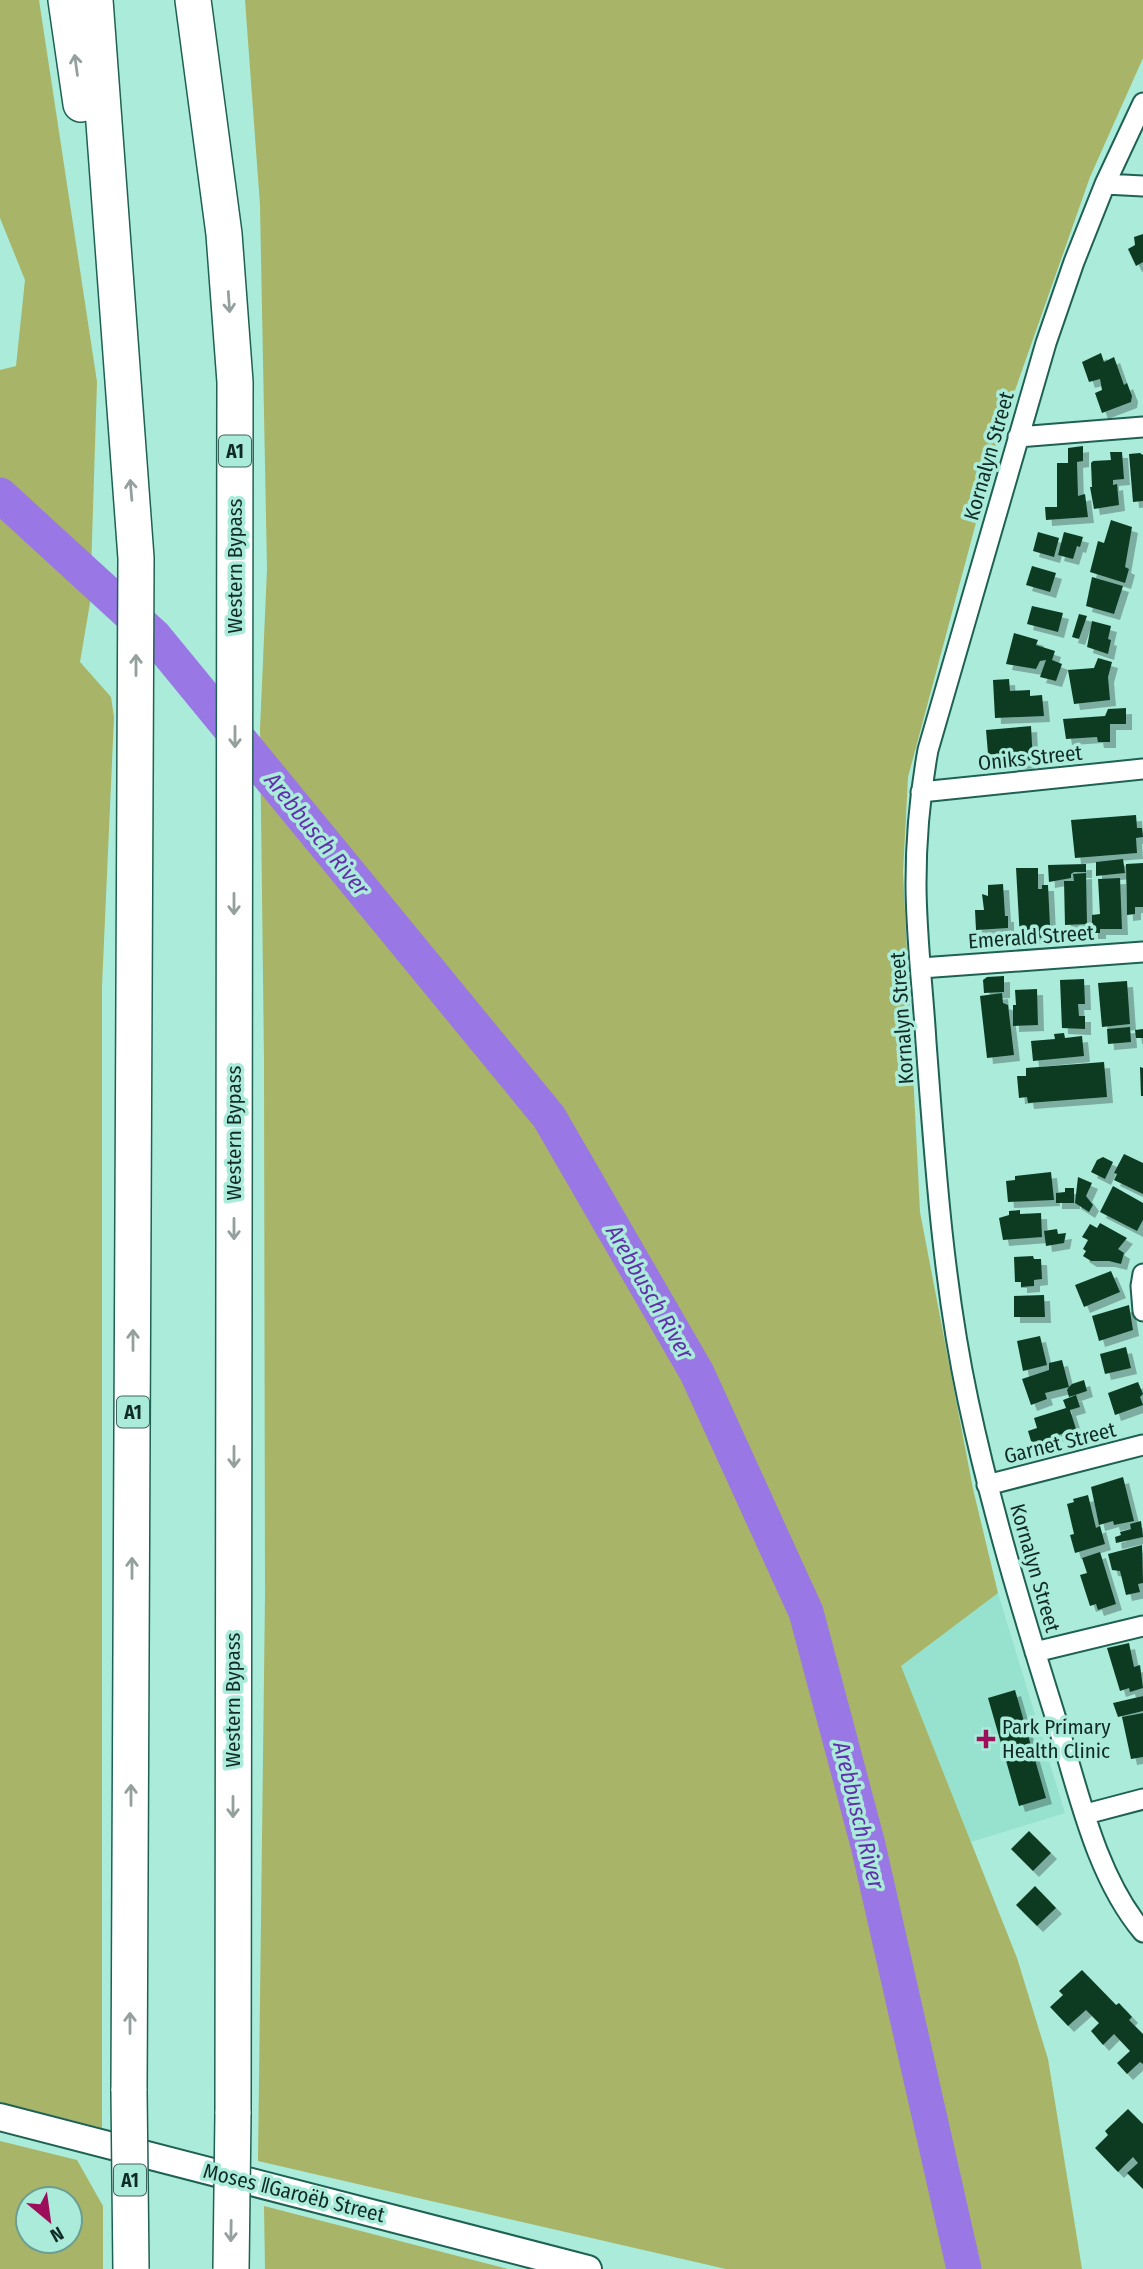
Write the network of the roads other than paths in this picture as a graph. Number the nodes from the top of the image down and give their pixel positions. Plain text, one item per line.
1 (66, 0) edge
2 (95, 0) edge
3 (193, 0) edge
4 (218, 0) edge
5 (1143, 103) edge
6 (1105, 184) junction
7 (1143, 186) edge
8 (225, 234) junction
9 (124, 399) junction
10 (1143, 427) edge
11 (1018, 437) junction
12 (1143, 769) edge
13 (921, 792) junction
14 (1143, 952) edge
15 (921, 968) junction
16 (1143, 1274) edge
17 (1143, 1311) edge
18 (1143, 1445) edge
19 (988, 1485) junction
20 (1143, 1626) edge
21 (1035, 1651) junction
22 (1143, 1799) edge
23 (1086, 1814) junction
24 (1143, 1932) edge
25 (0, 2117) edge
26 (131, 2269) edge
27 (231, 2269) edge
28 (588, 2269) edge

9 -> 1 highway
2 - 9 highway, A1
3 - 8 highway, Western Bypass / A1
4 - 8 highway
5 - 6 street, Kornalyn Street
6 - 7 street
6 - 11 street, Kornalyn Street
8 -> 27 highway, Western Bypass / A1, bridge
26 -> 9 highway, A1, bridge
10 - 11 street
11 - 13 street, Kornalyn Street
12 - 13 street, Oniks Street
13 - 15 street, Kornalyn Street
14 - 15 street, Emerald Street
15 - 19 street, Kornalyn Street
16 - 17 street
18 - 19 street, Garnet Street
19 - 21 street, Kornalyn Street
20 - 21 street
21 - 23 street, Kornalyn Street
22 - 23 street
23 - 24 street, Kornalyn Street
25 - 28 main road, Moses ǁGaroëb Street

